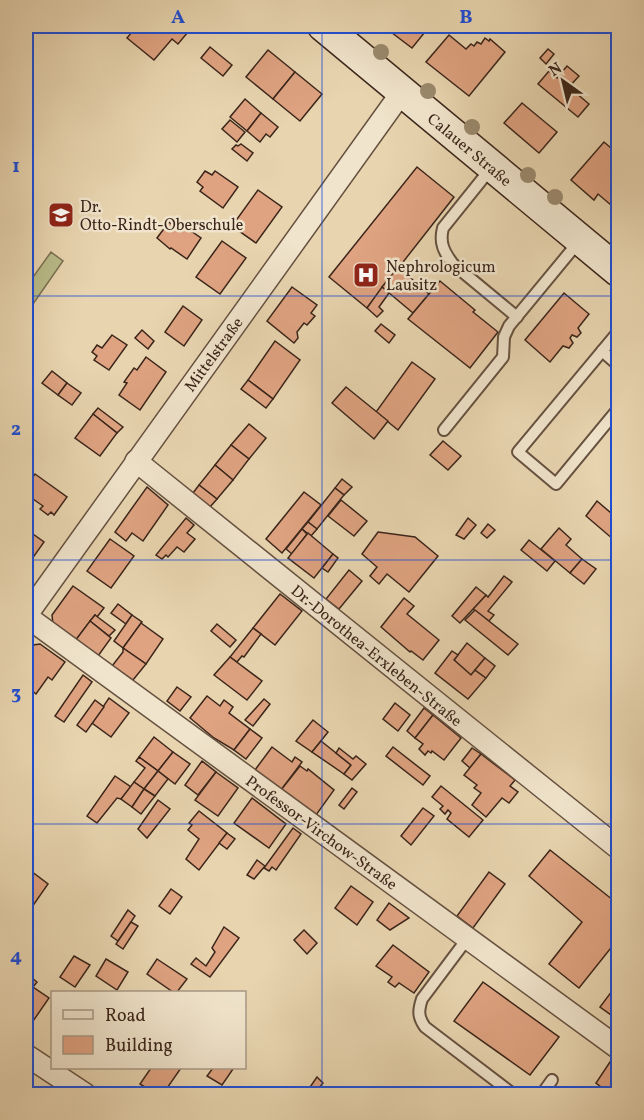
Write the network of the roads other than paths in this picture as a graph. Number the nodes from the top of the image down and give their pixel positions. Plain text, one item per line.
1 (323, 26) edge
2 (402, 92) junction
3 (492, 167) junction
4 (580, 240) junction
5 (618, 271) edge
6 (517, 317) junction
7 (618, 332) edge
8 (602, 351) junction
9 (618, 365) edge
10 (618, 409) edge
11 (444, 430) dead end
12 (136, 461) junction
13 (26, 616) edge
14 (618, 849) edge
15 (467, 939) junction
16 (618, 1048) edge
17 (26, 1055) edge
18 (552, 1080) dead end
19 (85, 1095) edge
20 (513, 1095) edge
21 (543, 1095) edge

1 - 2 street, Calauer Straße
2 - 3 street, Calauer Straße
2 - 12 street, Mittelstraße
3 - 4 street, Calauer Straße
3 - 6 lane
4 - 5 street, Calauer Straße
4 - 6 lane
6 - 11 lane
7 - 8 lane
8 - 9 lane
8 - 10 lane
12 - 13 street, Mittelstraße
12 - 14 street, Dr.-Dorothea-Erxleben-Straße
13 - 15 street, Professor-Virchow-Straße
15 - 16 street, Professor-Virchow-Straße
15 - 20 lane
17 - 19 street
18 - 21 lane

